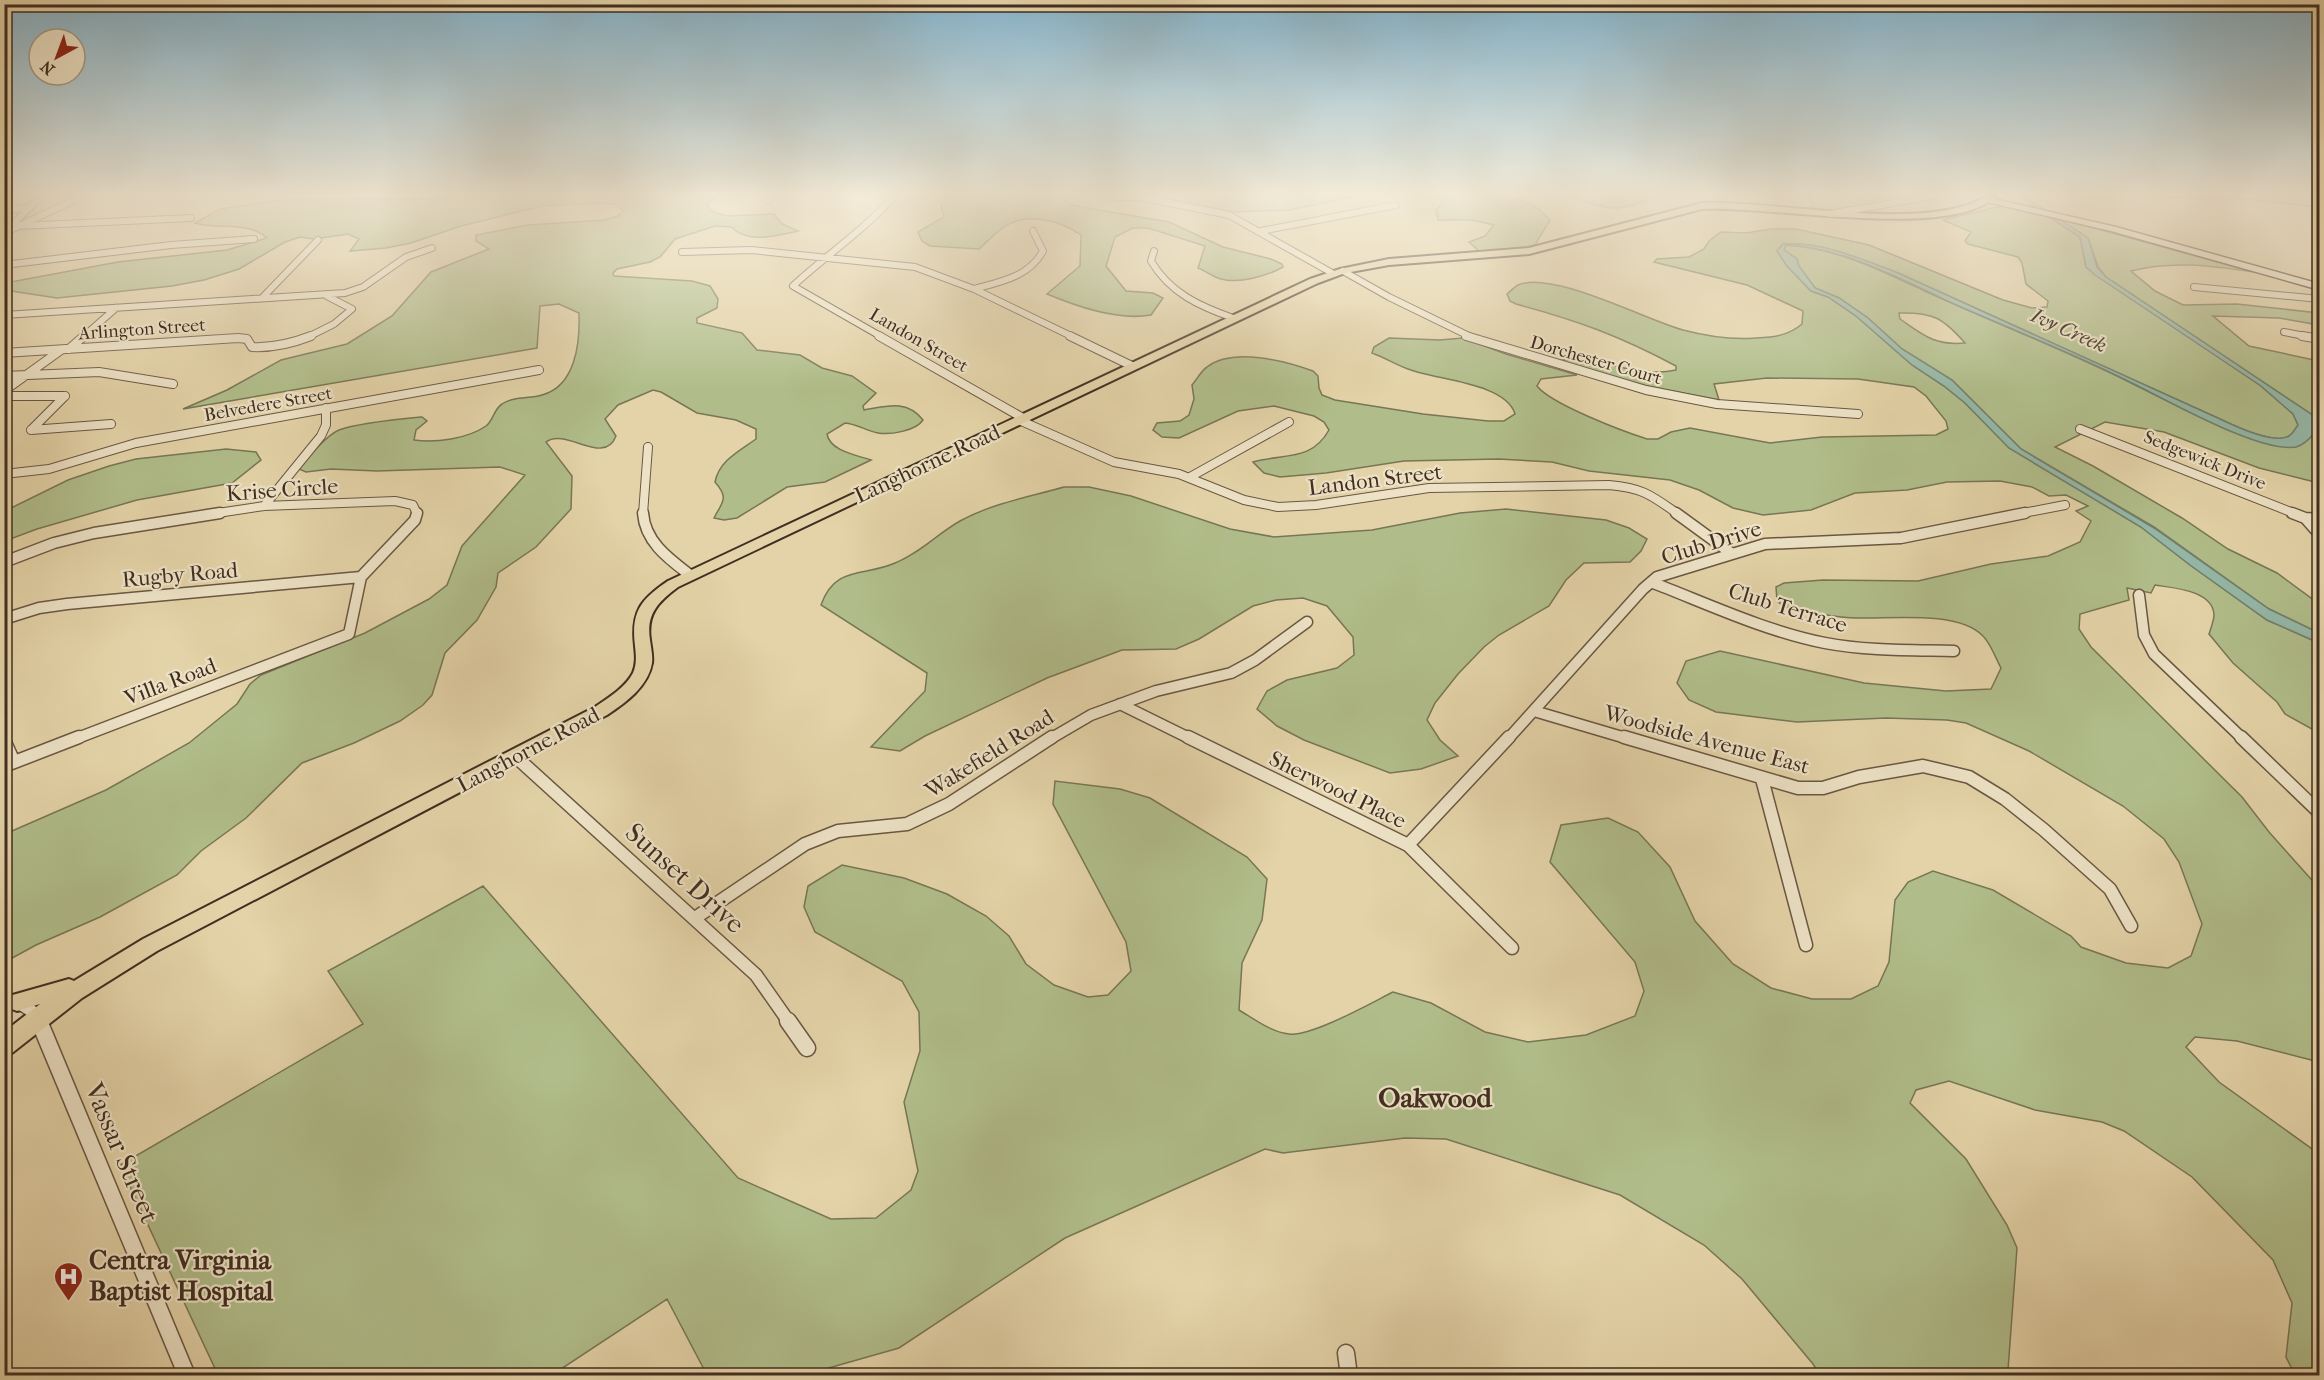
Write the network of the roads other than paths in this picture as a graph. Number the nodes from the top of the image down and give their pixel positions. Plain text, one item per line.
1 (42, 260) edge
2 (298, 260) edge
3 (401, 260) edge
4 (820, 260) edge
5 (855, 260) edge
6 (1037, 260) edge
7 (1151, 260) edge
8 (1316, 260) edge
9 (1401, 260) edge
10 (2222, 260) edge
11 (4, 265) edge
12 (1338, 272) junction
13 (2194, 287) dead end
14 (2319, 287) edge
15 (974, 289) junction
16 (324, 295) junction
17 (262, 298) junction
18 (2319, 299) edge
19 (116, 308) junction
20 (4, 315) edge
21 (1233, 318) junction
22 (2284, 332) dead end
23 (2319, 339) edge
24 (65, 349) junction
25 (4, 353) edge
26 (1132, 366) junction
27 (539, 370) dead end
28 (27, 375) junction
29 (4, 376) edge
30 (172, 384) dead end
31 (4, 393) edge
32 (326, 408) junction
33 (1858, 414) dead end
34 (1021, 419) junction
35 (1289, 422) dead end
36 (111, 424) dead end
37 (2080, 429) dead end
38 (648, 447) dead end
39 (4, 474) edge
40 (1190, 477) junction
41 (2065, 505) dead end
42 (264, 506) junction
43 (2305, 518) junction
44 (2319, 519) edge
45 (2319, 535) edge
46 (1731, 553) junction
47 (4, 562) edge
48 (690, 575) junction
49 (361, 577) junction
50 (1651, 582) junction
51 (2139, 595) dead end
52 (4, 619) edge
53 (1307, 622) dead end
54 (1953, 651) dead end
55 (1120, 704) junction
56 (1534, 711) junction
57 (4, 740) edge
58 (516, 757) junction
59 (9, 764) edge
60 (1762, 779) junction
61 (2319, 813) edge
62 (1408, 844) junction
63 (694, 918) junction
64 (2131, 926) dead end
65 (1806, 945) dead end
66 (1512, 948) dead end
67 (84, 984) junction
68 (11, 1001) edge
69 (38, 1017) junction
70 (4, 1046) edge
71 (807, 1048) dead end
72 (1346, 1353) dead end
73 (187, 1376) edge
74 (1349, 1376) edge

1 - 11 street
2 - 17 street
3 - 16 street
4 - 34 street, Landon Street
5 - 15 street
6 - 15 street
7 - 21 street
8 - 12 street, Dorchester Court
9 - 12 main road, Langhorne Road
10 - 14 main road
12 - 21 main road, Langhorne Road
12 - 33 street, Dorchester Court
13 - 18 street
15 - 26 street
16 - 17 street
16 - 24 street, Arlington Street
17 - 19 street
19 - 20 street
19 - 24 street
21 - 26 main road, Langhorne Road
22 - 23 street
24 - 25 street, Arlington Street
24 - 28 street
26 - 34 main road, Langhorne Road
27 - 32 street, Belvedere Street
28 - 29 street
28 - 30 street
28 - 31 street
31 - 36 street
32 - 39 street, Belvedere Street
32 - 42 street
34 - 40 street, Landon Street
34 - 48 main road, Langhorne Road
35 - 40 street
37 - 43 street, Sedgewick Drive
38 - 48 street
40 - 46 street, Landon Street
41 - 46 street, Club Drive
42 - 47 street, Krise Circle
42 - 49 street, Krise Circle
43 - 44 street, Sedgewick Drive
43 - 45 street
46 - 50 street, Club Drive
48 - 58 main road, Langhorne Road
49 - 52 street, Rugby Road
49 - 59 street, Villa Road
50 - 54 street, Club Terrace
50 - 56 street, Club Drive
51 - 61 street
53 - 55 street, Wakefield Road
55 - 62 street, Sherwood Place
55 - 63 street, Wakefield Road
56 - 60 street, Woodside Avenue East
56 - 62 street, Club Drive
57 - 59 street
58 - 63 street, Sunset Drive
58 - 67 main road, Langhorne Road
60 - 64 street, Woodside Avenue East
60 - 65 street
62 - 66 street, Sherwood Place
63 - 71 street, Sunset Drive
67 - 68 main road
67 - 69 main road, Langhorne Road
68 - 69 street
69 - 70 main road, Langhorne Road
69 - 73 street, Vassar Street
72 - 74 street

